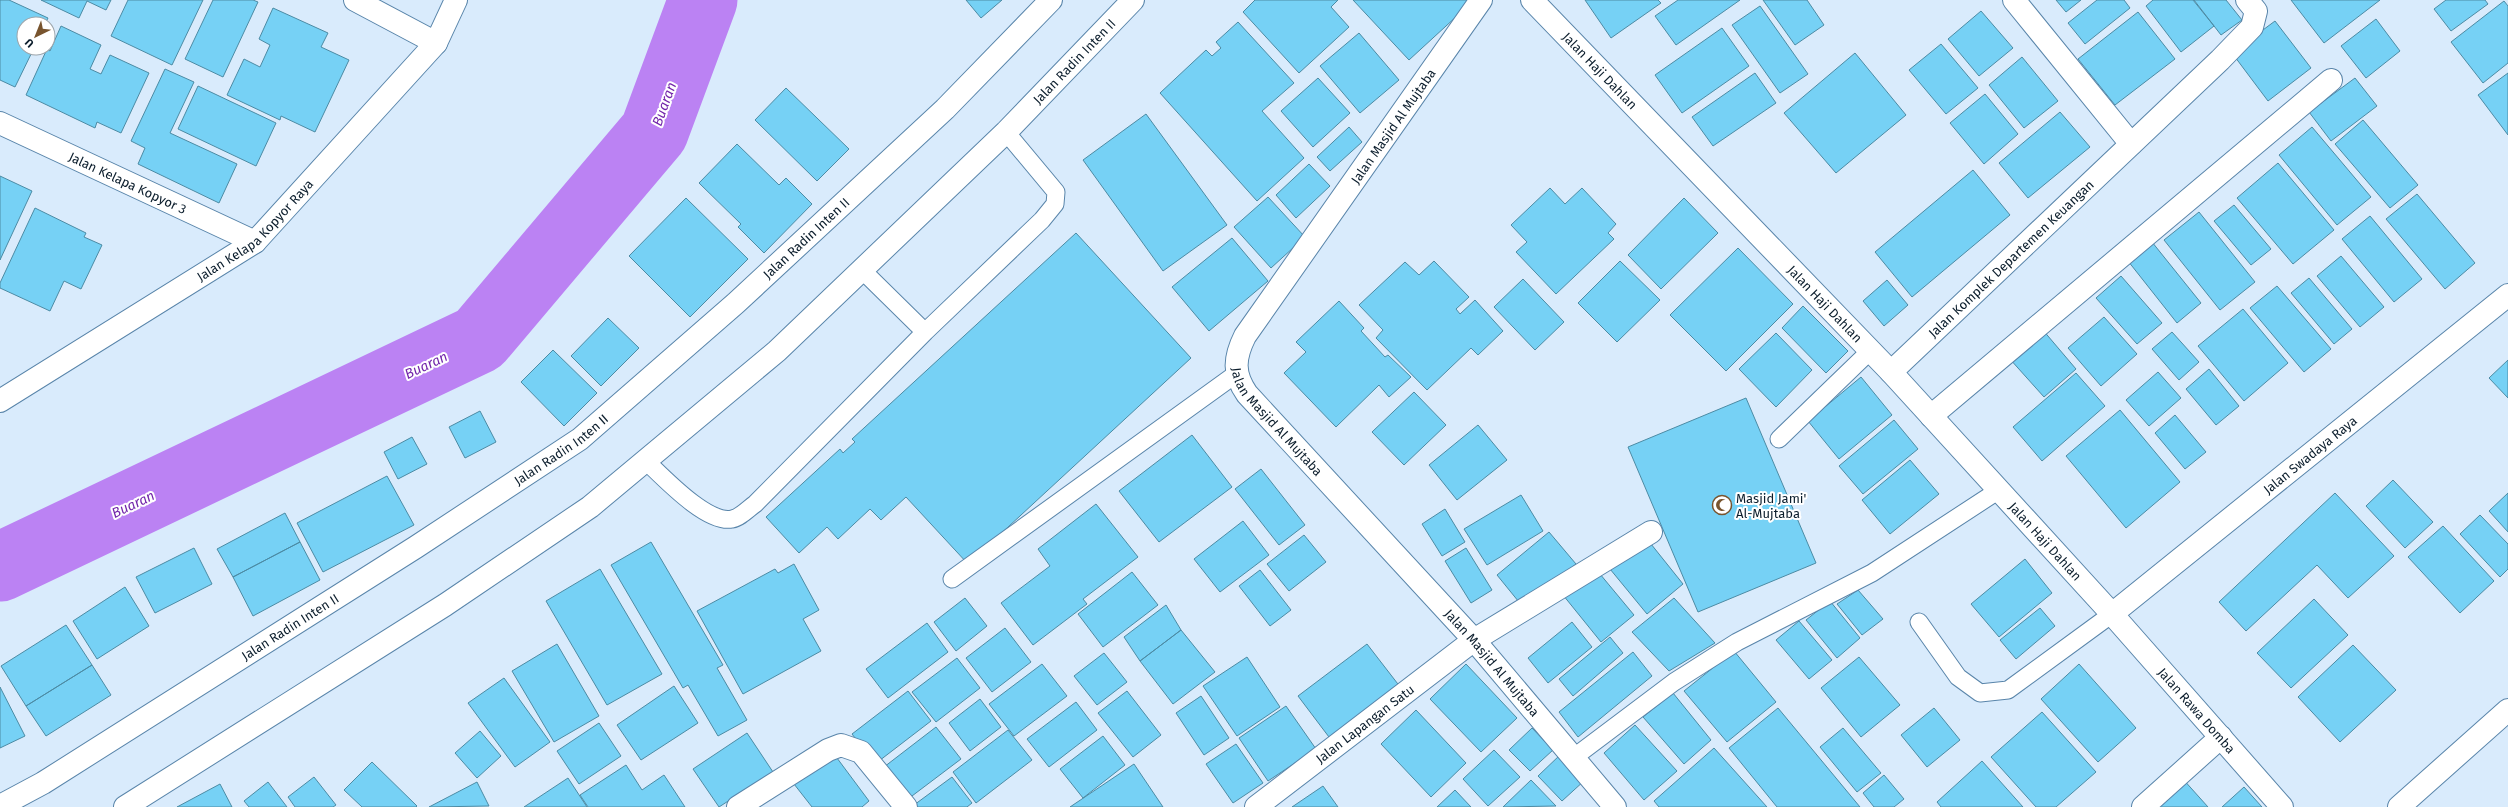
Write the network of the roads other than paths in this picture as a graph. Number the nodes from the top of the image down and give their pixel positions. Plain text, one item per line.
1 (355, 0) edge
2 (456, 0) edge
3 (1051, 0) edge
4 (1132, 0) edge
5 (1481, 0) edge
6 (1532, 0) edge
7 (2014, 0) edge
8 (2247, 0) edge
9 (436, 43) junction
10 (2331, 80) dead end
11 (0, 122) edge
12 (1006, 132) junction
13 (2130, 144) junction
14 (255, 242) junction
15 (862, 270) junction
16 (2508, 295) edge
17 (925, 332) junction
18 (1870, 352) junction
19 (1890, 372) junction
20 (1236, 374) junction
21 (0, 401) edge
22 (1930, 416) junction
23 (1779, 439) dead end
24 (646, 461) junction
25 (1999, 490) junction
26 (1651, 532) dead end
27 (952, 580) dead end
28 (2112, 614) junction
29 (1919, 622) dead end
30 (1474, 640) junction
31 (2508, 710) edge
32 (2221, 737) junction
33 (1573, 758) junction
34 (0, 806) edge
35 (125, 807) edge
36 (738, 807) edge
37 (906, 807) edge
38 (1256, 807) edge
39 (1615, 807) edge
40 (2143, 807) edge
41 (2282, 807) edge
42 (2399, 807) edge

1 - 9 street
2 - 9 street, Jalan Kelapa Kopyor Raya
3 - 34 street, Jalan Radin Inten II
4 - 12 street, Jalan Radin Inten II
5 - 20 street, Jalan Masjid Al Mujtaba
6 - 18 street, Jalan Haji Dahlan
7 - 13 street
8 - 13 street, Jalan Komplek Departemen Keuangan
9 - 14 street, Jalan Kelapa Kopyor Raya
10 - 22 street
11 - 14 street, Jalan Kelapa Kopyor 3
12 - 15 street, Jalan Radin Inten II
12 - 17 lane
13 - 19 street, Jalan Komplek Departemen Keuangan
14 - 21 street, Jalan Kelapa Kopyor Raya
15 - 17 lane
15 - 24 street, Jalan Radin Inten II
16 - 28 street, Jalan Swadaya Raya
17 - 24 lane
18 - 19 street, Jalan Haji Dahlan
18 - 23 lane
19 - 22 street, Jalan Haji Dahlan
20 - 27 lane
20 - 30 street, Jalan Masjid Al Mujtaba
22 - 25 street, Jalan Haji Dahlan
24 - 35 street, Jalan Radin Inten II
25 - 28 street, Jalan Haji Dahlan
25 - 33 lane
26 - 30 street, Jalan Lapangan Satu
28 - 29 lane
28 - 32 street, Jalan Rawa Domba
30 - 33 street, Jalan Masjid Al Mujtaba
30 - 38 street, Jalan Lapangan Satu
31 - 42 street
32 - 40 street
32 - 41 street, Jalan Rawa Domba
33 - 39 street, Jalan Masjid Al Mujtaba
36 - 37 street

